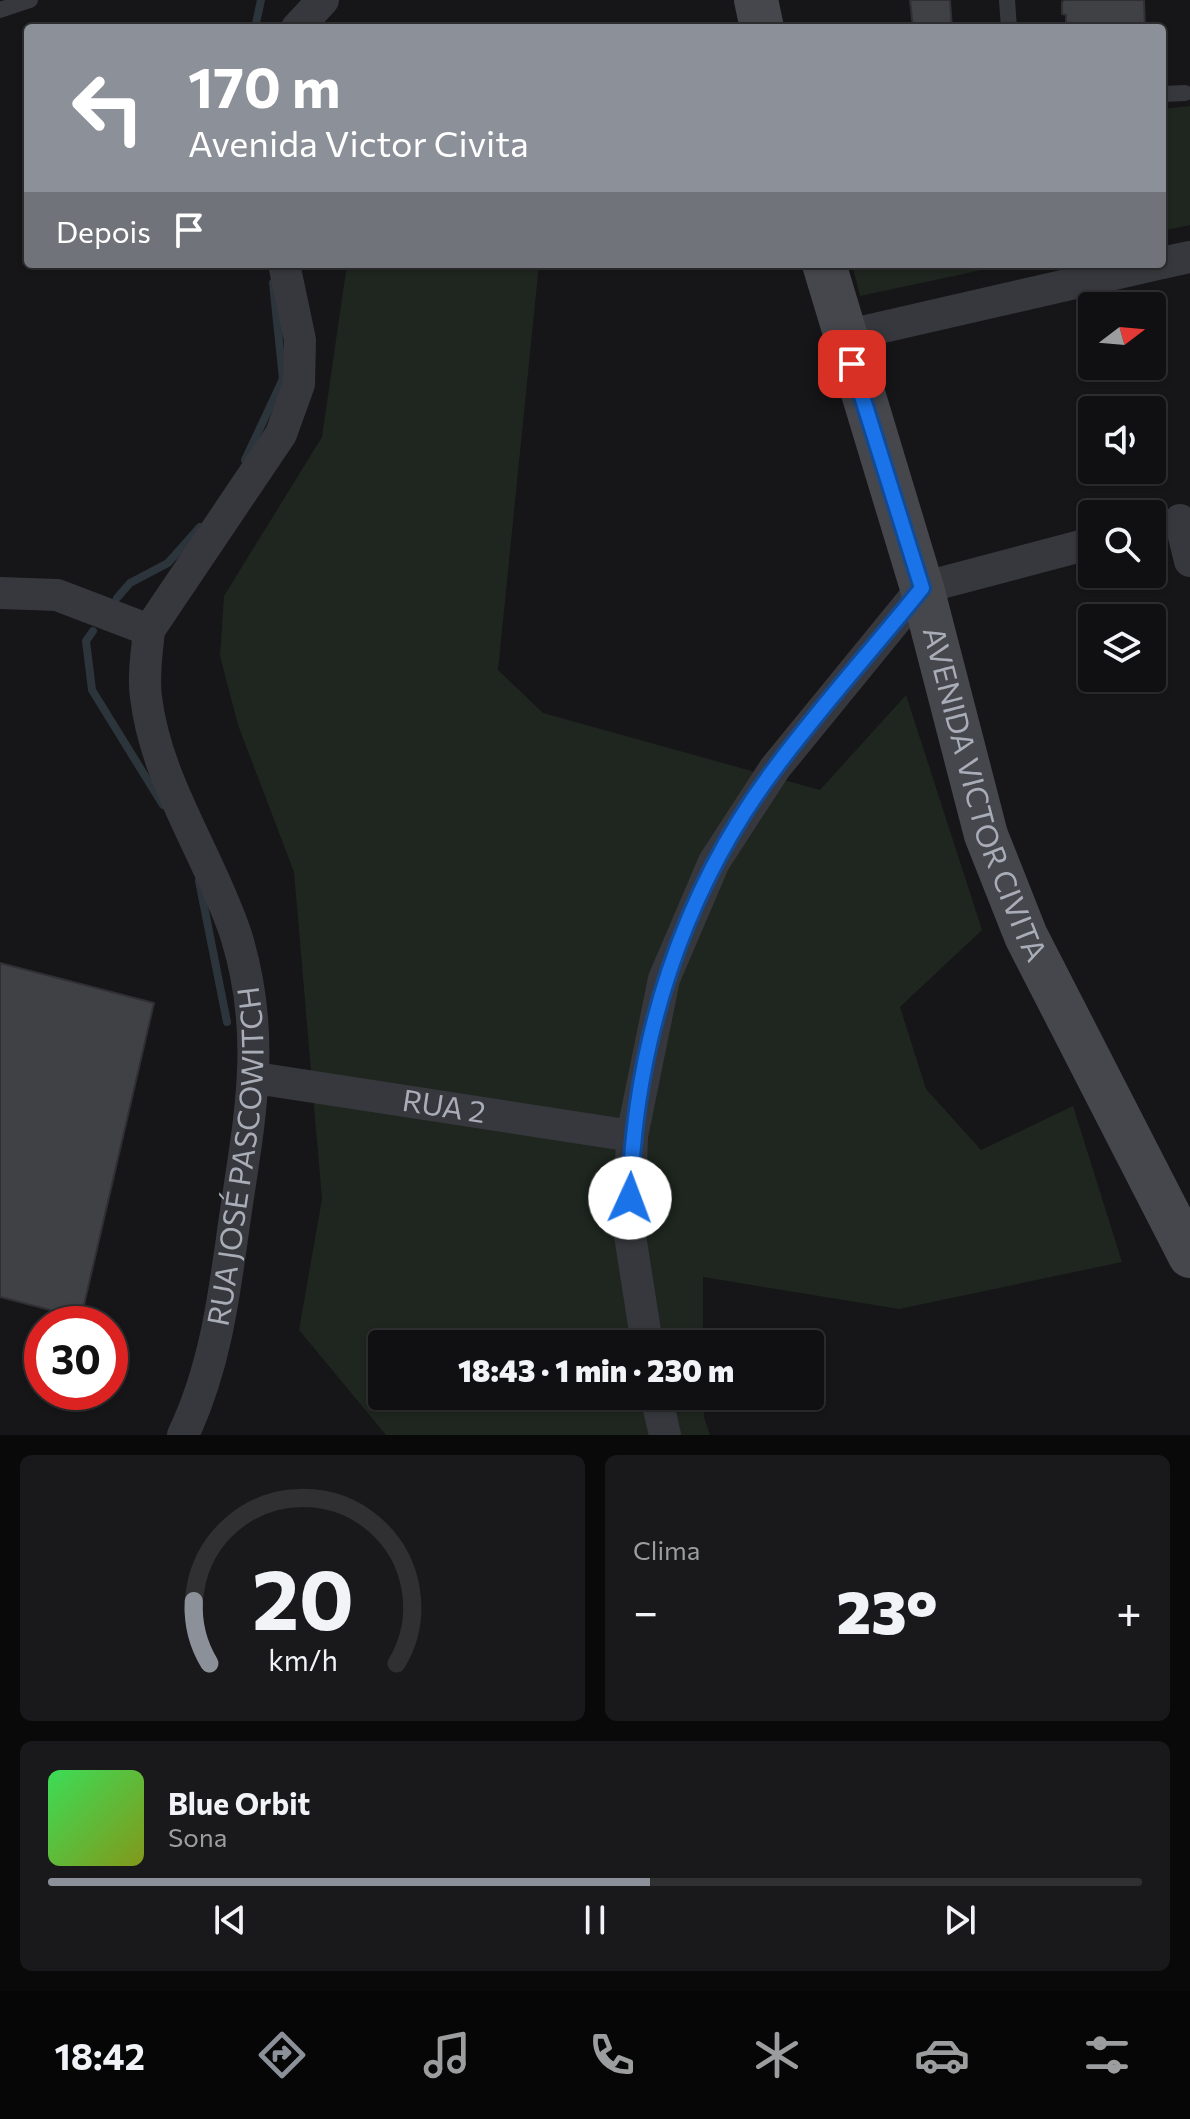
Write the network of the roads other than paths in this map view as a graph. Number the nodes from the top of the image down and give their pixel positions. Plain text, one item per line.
1 (30, 0) edge
2 (323, 0) edge
3 (756, 0) edge
4 (1007, 0) edge
5 (0, 10) edge
6 (301, 24) edge
7 (761, 24) edge
8 (1009, 24) edge
9 (1185, 93) dead end
10 (1166, 94) edge
11 (1190, 257) edge
12 (1166, 263) edge
13 (285, 268) edge
14 (825, 268) edge
15 (1142, 268) edge
16 (844, 336) junction
17 (1174, 521) edge
18 (1078, 547) edge
19 (1190, 561) edge
20 (922, 588) junction
21 (0, 593) edge
22 (149, 630) junction
23 (256, 1078) junction
24 (632, 1136) junction
25 (1186, 1237) edge
26 (645, 1330) edge
27 (659, 1410) edge
28 (183, 1435) edge
29 (665, 1435) edge

1 - 5 lane
2 - 6 street
3 - 7 main road
4 - 8 lane
9 - 10 lane
11 - 12 street
13 - 22 street
14 - 16 main road, AVENIDA VICTOR CIVITA
15 - 16 street
16 - 20 main road, AVENIDA VICTOR CIVITA
17 - 19 street
18 - 20 street
20 - 24 street
20 - 25 main road, AVENIDA VICTOR CIVITA
21 - 22 street
22 - 23 street, RUA JOSÉ PASCOWITCH
23 - 24 street, RUA 2
23 - 28 street, RUA JOSÉ PASCOWITCH
24 - 26 street
27 - 29 street

